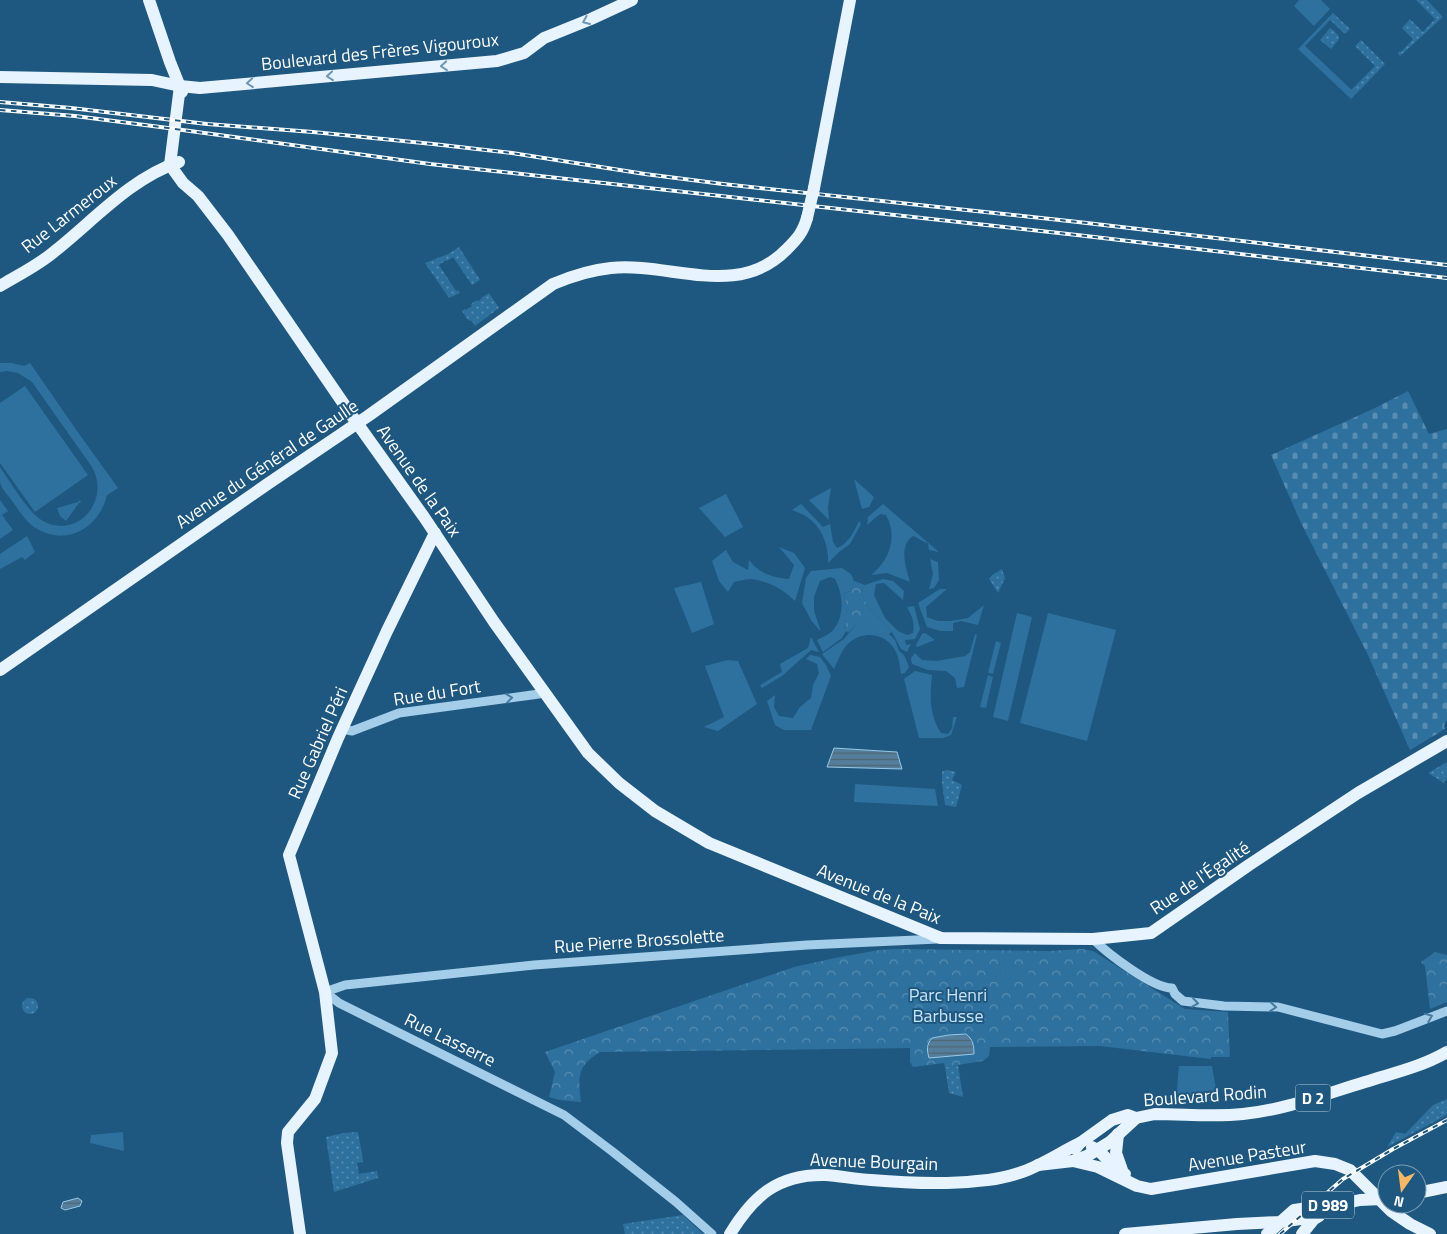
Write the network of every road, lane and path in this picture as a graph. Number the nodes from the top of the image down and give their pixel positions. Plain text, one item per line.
1 (149, 0) edge
2 (631, 0) edge
3 (850, 0) edge
4 (0, 77) edge
5 (180, 86) junction
6 (175, 160) junction
7 (690, 274) junction
8 (0, 286) edge
9 (531, 298) junction
10 (357, 423) junction
11 (435, 533) junction
12 (506, 640) junction
13 (0, 670) edge
14 (540, 694) junction
15 (342, 729) junction
16 (1447, 741) edge
17 (941, 938) junction
18 (1093, 939) junction
19 (325, 992) junction
20 (1447, 1010) edge
21 (1447, 1052) edge
22 (1130, 1117) junction
23 (1118, 1134) junction
24 (1080, 1143) junction
25 (1098, 1150) junction
26 (1074, 1161) junction
27 (1060, 1162) junction
28 (1038, 1165) junction
29 (1116, 1172) junction
30 (1365, 1186) junction
31 (1447, 1187) edge
32 (1427, 1191) edge
33 (1377, 1195) edge
34 (1377, 1198) edge
35 (1377, 1199) edge
36 (1341, 1200) junction
37 (1326, 1211) junction
38 (1395, 1214) edge
39 (1280, 1222) junction
40 (1237, 1224) junction
41 (300, 1234) edge
42 (712, 1234) edge
43 (730, 1234) edge
44 (1125, 1234) edge
45 (1256, 1234) edge
46 (1267, 1234) edge
47 (1303, 1234) edge
48 (1430, 1234) edge

1 - 5 main road
2 -> 5 main road, Boulevard des Frères Vigouroux
3 - 7 main road, bridge
4 - 5 main road, Boulevard des Frères Vigouroux
5 - 6 main road
6 - 8 main road, Rue Larmeroux
6 - 10 main road, Avenue de la Paix
7 - 9 main road
7 - 9 main road, Avenue du Général de Gaulle
9 - 10 main road, Avenue du Général de Gaulle
10 - 11 main road, Avenue de la Paix
10 - 13 main road, Avenue du Général de Gaulle
11 - 12 main road, Avenue de la Paix
11 - 15 main road, Rue Gabriel Péri
12 - 14 main road, Avenue de la Paix
12 - 17 main road, Avenue de la Paix
15 -> 14 street, Rue du Fort
14 - 17 main road, Avenue de la Paix
15 - 19 main road, Rue Gabriel Péri
16 - 18 main road, Rue de l'Égalité
17 - 18 main road, Rue de l'Égalité
17 - 19 street, Rue Pierre Brossolette
18 -> 20 street
19 - 41 main road, Rue Gabriel Péri
19 - 42 street, Rue Lasserre
21 - 22 main road, Boulevard Rodin / D 2
22 - 23 main road
22 - 24 main road, D 2
22 - 25 main road
23 - 25 main road
23 - 29 main road
24 - 25 main road
24 - 27 main road
24 - 28 main road, Avenue Bourgain
25 - 26 main road
25 - 29 main road
26 - 27 main road, Avenue Bourgain
26 - 29 main road
27 - 28 main road, Avenue Bourgain
28 - 43 main road, Avenue Bourgain
29 - 30 main road, Avenue Pasteur
30 - 33 main road, Avenue Pasteur
30 - 36 main road
31 - 32 main road
34 - 36 main road, D 989
35 - 37 main road, D 989
36 - 39 main road, D 989
37 - 39 main road, D 989
37 - 47 main road
38 - 48 main road, Avenue Pasteur
39 - 40 main road, D 989
39 - 46 main road
40 - 44 main road, D 989
40 - 45 main road

